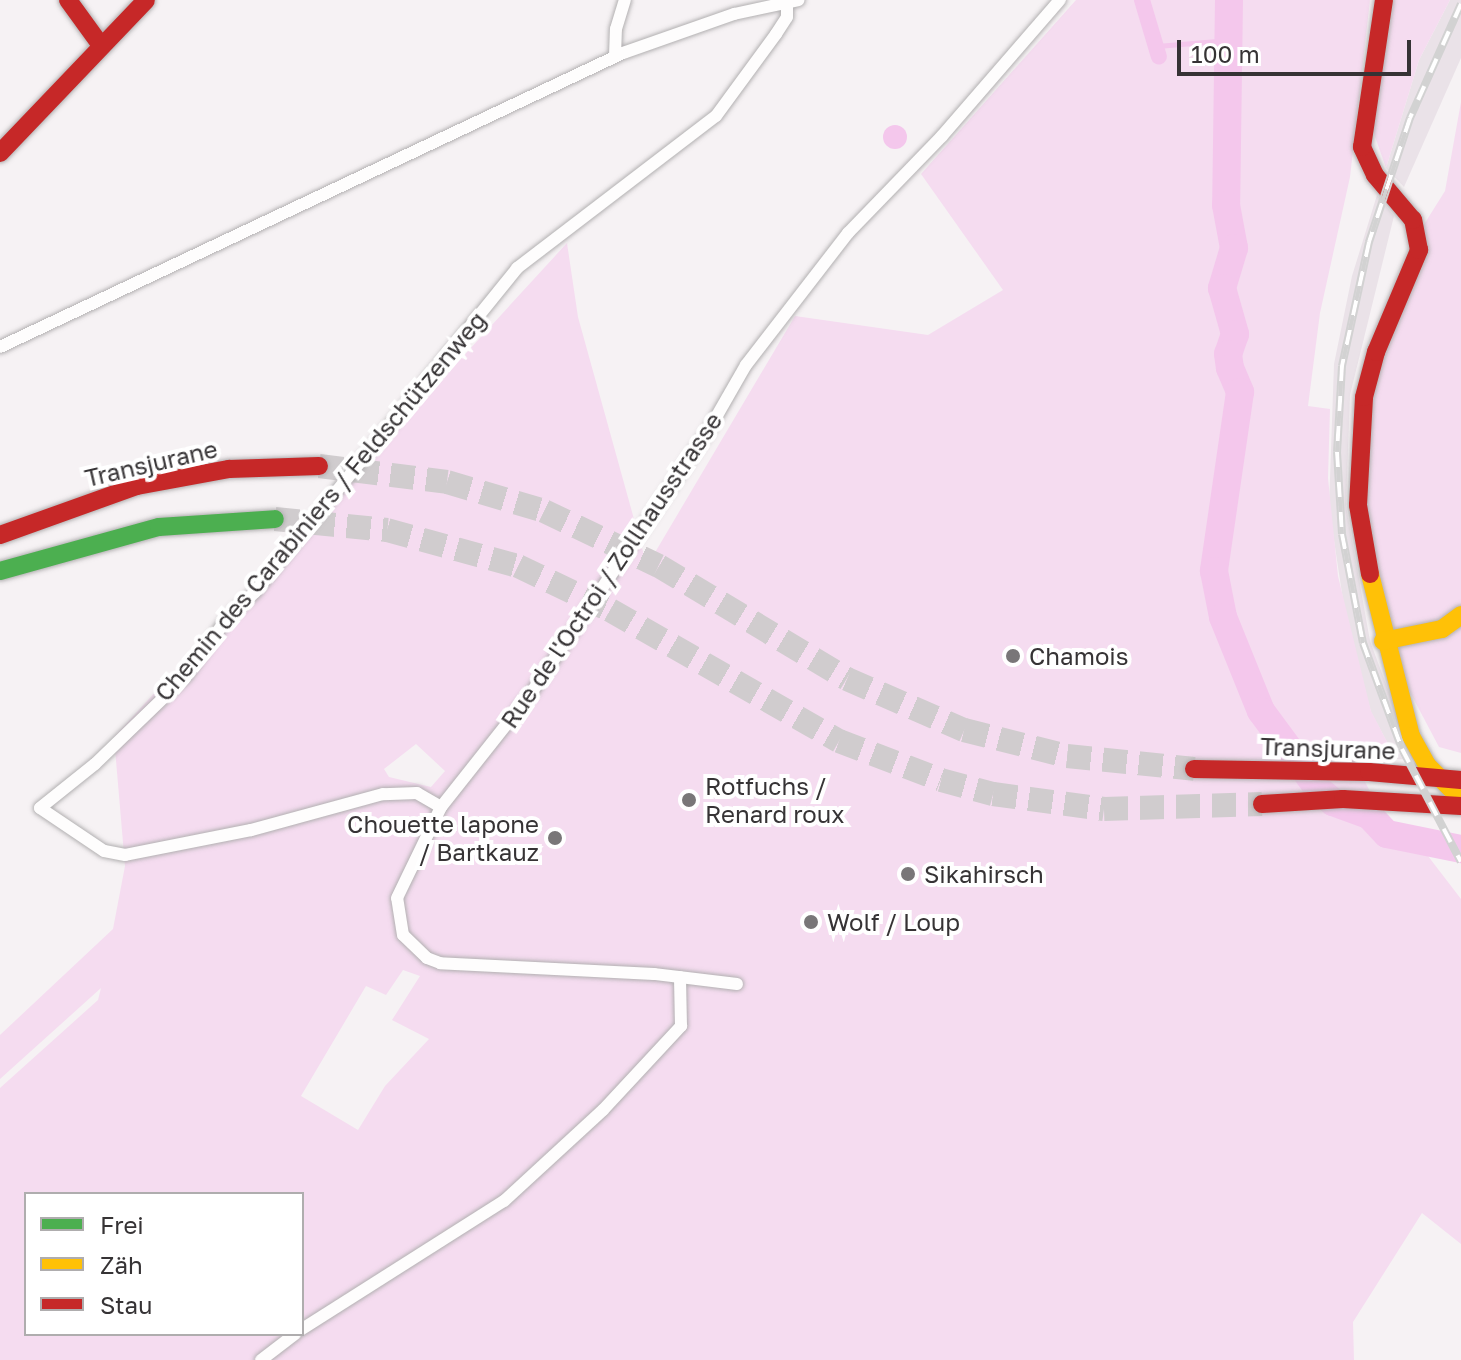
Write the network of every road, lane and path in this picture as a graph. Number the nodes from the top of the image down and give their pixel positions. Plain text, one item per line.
1 (68, 0) edge
2 (146, 0) edge
3 (625, 0) edge
4 (736, 0) edge
5 (1060, 0) edge
6 (1384, 0) edge
7 (793, 1) edge
8 (734, 14) junction
9 (100, 44) junction
10 (615, 56) junction
11 (0, 153) edge
12 (0, 347) edge
13 (319, 466) tunnel mouth
14 (275, 519) tunnel mouth
15 (0, 535) edge
16 (0, 571) edge
17 (1461, 615) edge
18 (1383, 641) junction
19 (1405, 710) junction
20 (1444, 764) dead end
21 (1196, 769) tunnel mouth
22 (1461, 780) edge
23 (1461, 799) edge
24 (1265, 804) tunnel mouth
25 (1461, 806) edge
26 (441, 807) junction
27 (680, 977) junction
28 (737, 984) dead end
29 (304, 1328) edge
30 (292, 1336) edge
31 (261, 1360) edge

1 - 9 main road
2 - 9 main road
3 - 10 street
4 - 8 street
5 - 26 street, Rue de l'Octroi / Zollhausstrasse
6 - 18 main road
7 - 8 street
7 - 26 street, Chemin des Carabiniers / Feldschützenweg
8 - 10 street
9 - 11 main road
10 - 12 street
13 - 15 main road, Transjurane
14 - 16 main road
17 - 18 main road
18 - 19 main road
19 - 20 main road
19 - 23 main road
21 - 22 main road, Transjurane
24 - 25 main road, Transjurane
26 - 27 street, Rue de l'Octroi / Zollhausstrasse
27 - 28 street, Rue de l'Octroi / Zollhausstrasse
27 - 29 street
30 - 31 street

